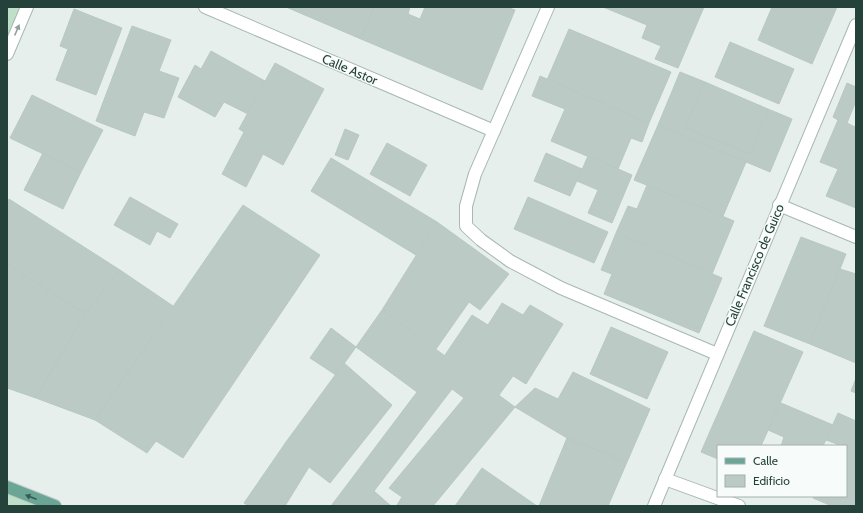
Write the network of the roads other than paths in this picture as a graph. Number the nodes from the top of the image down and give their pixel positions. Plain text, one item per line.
1 (27, 7) edge
2 (205, 7) edge
3 (548, 7) edge
4 (222, 10) edge
5 (856, 25) edge
6 (7, 54) edge
7 (494, 131) junction
8 (779, 205) junction
9 (856, 238) edge
10 (717, 354) junction
11 (665, 480) junction
12 (7, 487) edge
13 (55, 506) edge
14 (654, 506) edge
15 (739, 506) edge

6 -> 1 street
2 - 4 street, Calle Astor
3 - 7 street
4 - 7 street, Calle Astor
5 - 8 street, Calle Francisco de Guico
7 - 10 street
8 - 9 street
8 - 10 street, Calle Francisco de Guico
10 - 11 street, Calle Francisco de Guico
11 - 14 street, Calle Francisco de Guico
11 - 15 street
13 -> 12 main road

